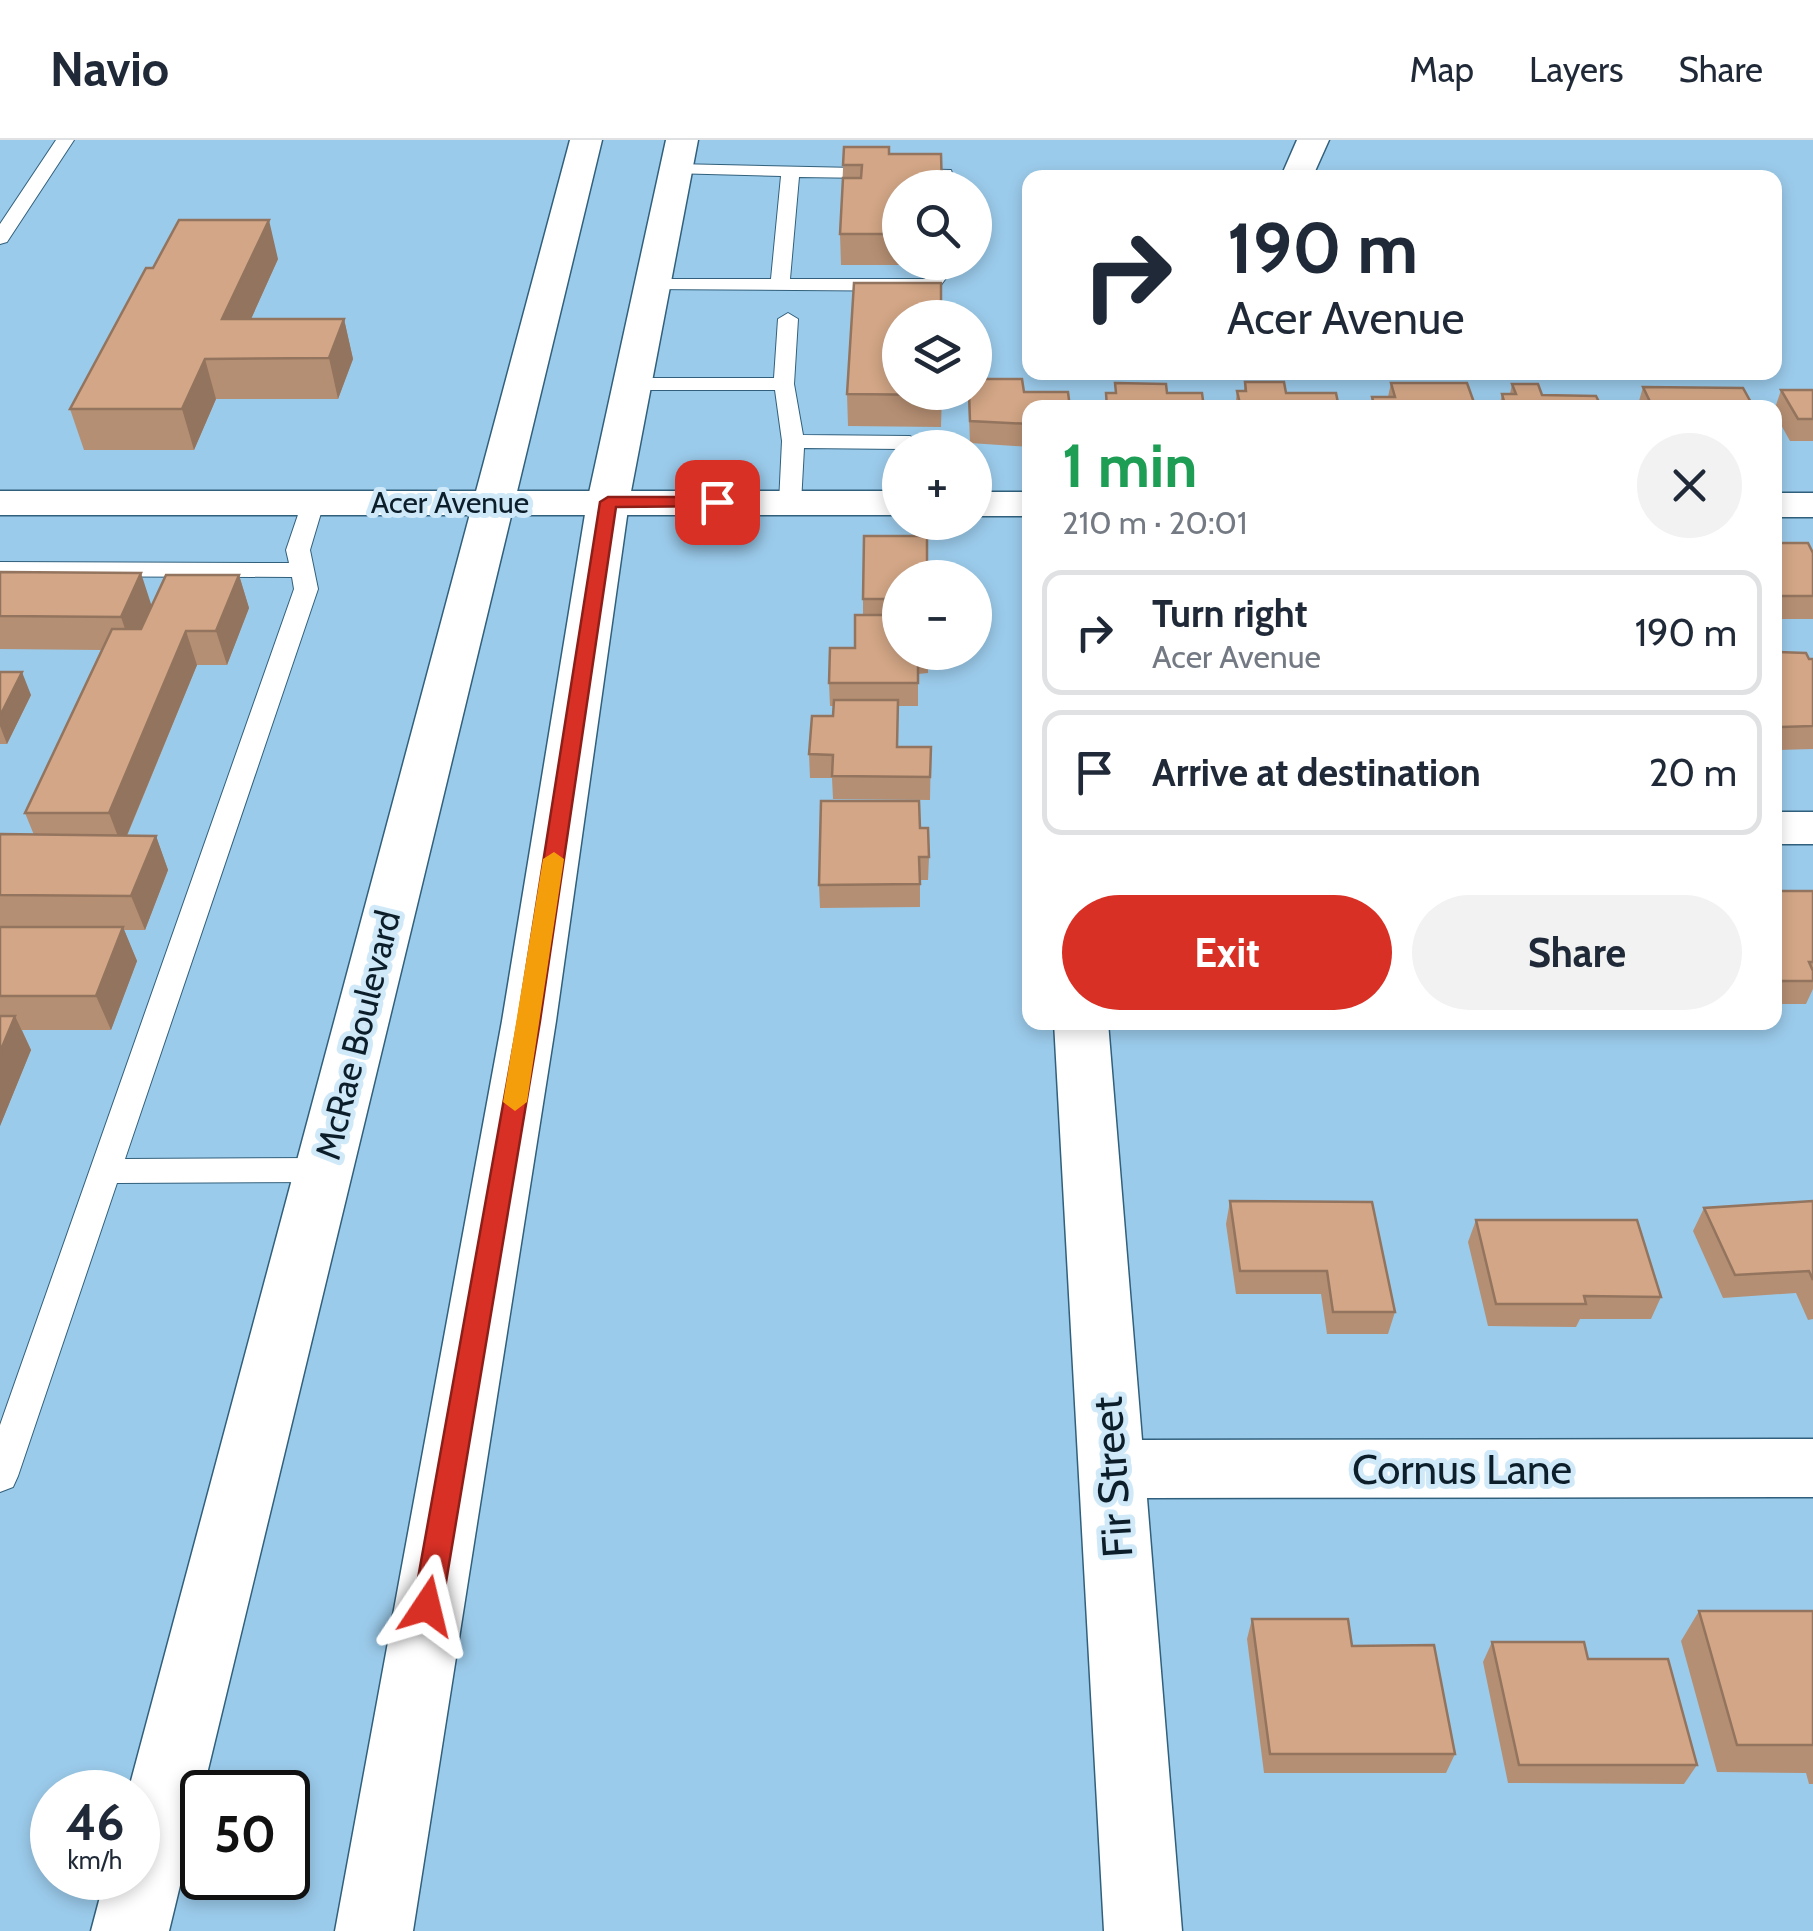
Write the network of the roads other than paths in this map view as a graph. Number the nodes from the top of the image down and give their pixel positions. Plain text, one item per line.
1 (65, 140) edge
2 (586, 140) edge
3 (1313, 140) edge
4 (679, 154) edge
5 (1300, 170) edge
6 (791, 171) junction
7 (882, 173) edge
8 (0, 238) edge
9 (936, 280) edge
10 (652, 285) junction
11 (780, 285) junction
12 (788, 319) dead end
13 (632, 384) junction
14 (784, 384) junction
15 (792, 440) junction
16 (882, 442) edge
17 (608, 502) junction
18 (790, 502) junction
19 (0, 503) edge
20 (313, 503) junction
21 (493, 503) junction
22 (882, 503) edge
23 (992, 504) edge
24 (1022, 504) edge
25 (1782, 505) edge
26 (1813, 505) edge
27 (0, 569) edge
28 (303, 570) junction
29 (1782, 828) edge
30 (1813, 828) edge
31 (1082, 1030) edge
32 (324, 1170) junction
33 (106, 1171) junction
34 (1112, 1468) junction
35 (1813, 1468) edge
36 (0, 1476) edge
37 (130, 1931) edge
38 (374, 1931) edge
39 (1143, 1931) edge

1 - 8 lane
2 - 21 main road, McRae Boulevard
3 - 5 main road
4 - 6 lane
4 - 10 main road
6 - 7 lane
6 - 11 lane
9 - 11 lane
10 - 11 lane
10 - 13 main road
12 - 14 lane
13 - 14 lane
13 - 17 main road
14 - 15 lane
15 - 16 lane
15 - 18 lane
17 - 18 main road, Acer Avenue
17 - 21 main road, Acer Avenue
17 - 38 main road
18 - 22 main road, Acer Avenue
19 - 20 main road, Acer Avenue
20 - 21 main road, Acer Avenue
20 - 28 lane
21 - 32 main road, McRae Boulevard
23 - 24 main road
25 - 26 main road
27 - 28 lane
28 - 33 lane
29 - 30 main road
31 - 34 main road, Fir Street
32 - 33 lane
32 - 37 main road, McRae Boulevard
33 - 36 lane
34 - 35 main road, Cornus Lane
34 - 39 main road, Fir Street

